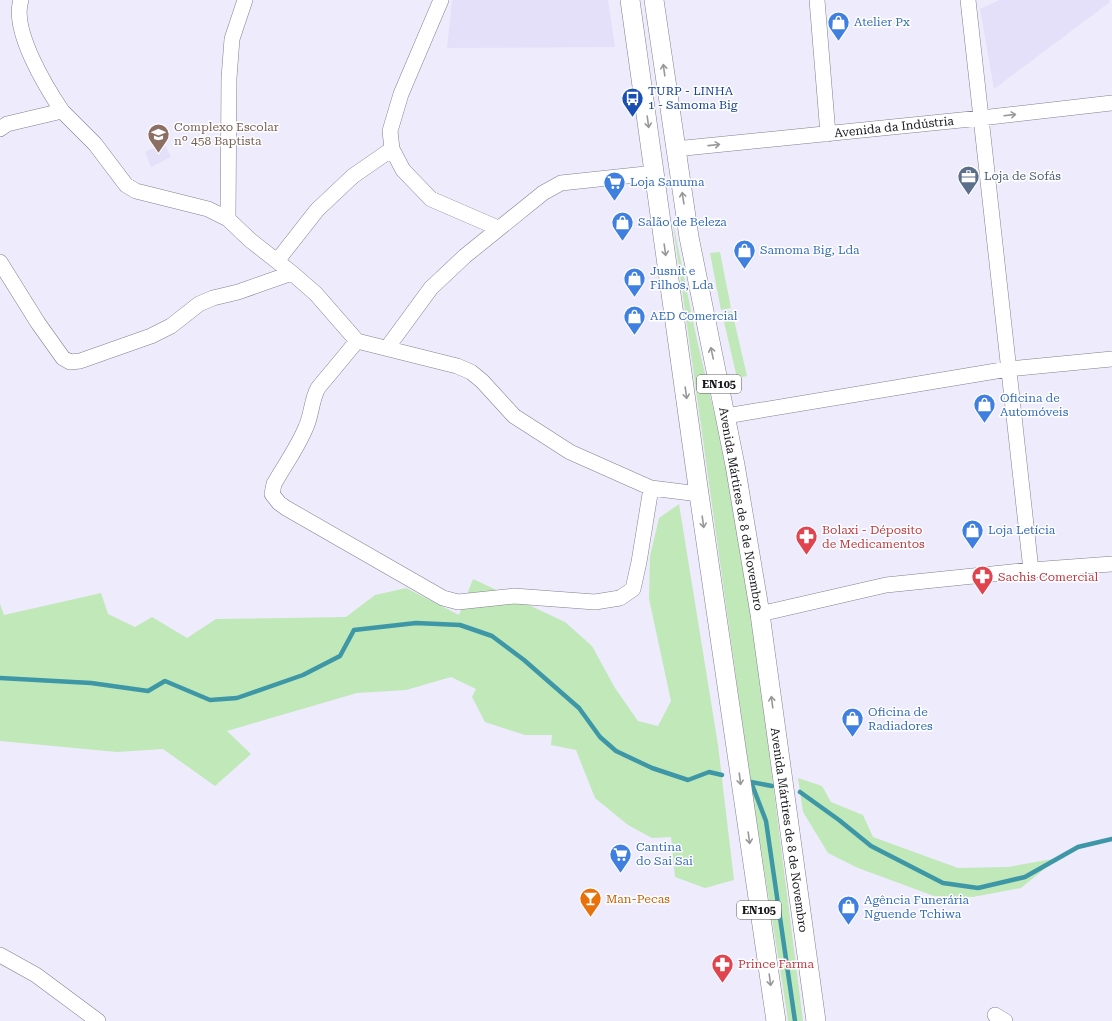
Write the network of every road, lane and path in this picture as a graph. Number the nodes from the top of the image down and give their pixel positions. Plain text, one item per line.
1 (21, 0) edge
2 (245, 0) edge
3 (441, 0) edge
4 (630, 0) edge
5 (654, 0) edge
6 (817, 0) edge
7 (968, 0) edge
8 (1112, 103) edge
9 (62, 111) junction
10 (981, 118) junction
11 (2, 125) edge
12 (828, 134) junction
13 (392, 148) junction
14 (675, 148) junction
15 (655, 173) junction
16 (228, 220) junction
17 (498, 228) junction
18 (277, 261) junction
19 (0, 262) edge
20 (292, 273) junction
21 (357, 341) junction
22 (387, 348) junction
23 (1112, 359) edge
24 (1008, 368) junction
25 (726, 416) junction
26 (651, 488) junction
27 (699, 494) junction
28 (1112, 564) edge
29 (1031, 570) junction
30 (760, 614) junction
31 (0, 955) edge
32 (98, 1021) edge
33 (776, 1021) edge
34 (816, 1021) edge

1 - 9 street
2 - 16 street
3 - 13 street
4 -> 15 main road, EN105
14 -> 5 main road, Avenida Mártires de 8 de Novembro / EN105
6 - 12 street
7 - 10 street
10 -> 8 street, Avenida da Indústria
9 - 11 street
9 - 16 street
10 - 12 street, Avenida da Indústria
10 - 24 street
14 -> 12 street, Avenida da Indústria
13 - 17 street
13 - 18 street
25 -> 14 main road, Avenida Mártires de 8 de Novembro / EN105
15 - 17 street
15 -> 27 main road, EN105
16 - 18 street
17 - 22 street
18 - 20 street
19 - 20 street
20 - 21 street
21 - 22 street
21 - 26 street
22 - 26 street
23 - 24 street
24 - 25 street
24 - 29 street
25 - 30 main road, Avenida Mártires de 8 de Novembro / EN105
26 - 27 street
27 -> 33 main road, EN105
28 - 29 street
29 - 30 street
34 -> 30 main road, Avenida Mártires de 8 de Novembro / EN105
31 - 32 street

